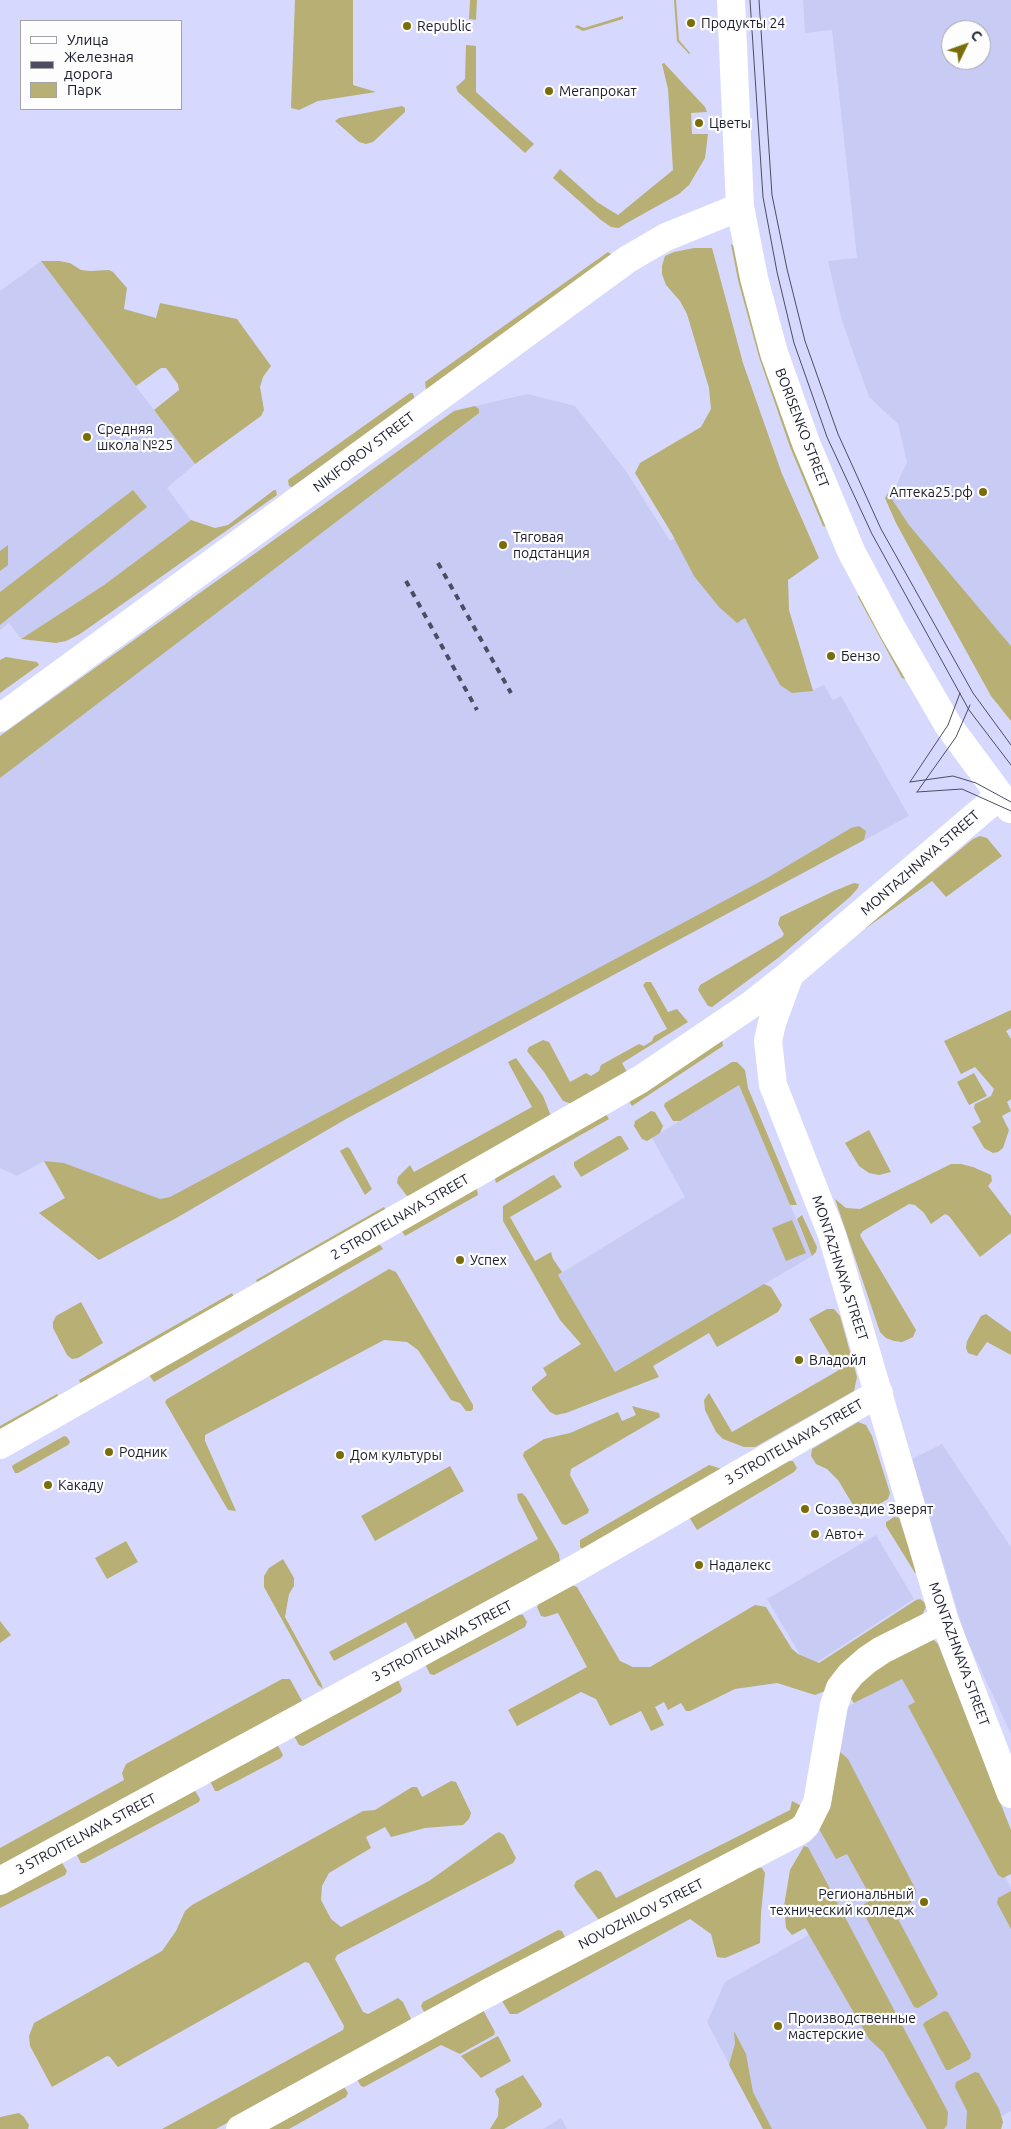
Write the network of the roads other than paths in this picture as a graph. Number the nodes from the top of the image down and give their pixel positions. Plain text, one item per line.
1 (732, 0) edge
2 (740, 207) junction
3 (0, 718) edge
4 (1005, 803) edge
5 (790, 974) junction
6 (879, 1393) junction
7 (0, 1445) edge
8 (944, 1619) junction
9 (1011, 1794) edge
10 (0, 1881) edge
11 (240, 2129) edge

1 - 2 main road, BORISENKO STREET
2 - 3 main road, NIKIFOROV STREET
2 - 4 main road, BORISENKO STREET
4 - 5 main road, MONTAZHNAYA STREET
5 - 6 main road, MONTAZHNAYA STREET
5 - 7 main road, 2 STROITELNAYA STREET
6 - 8 main road, MONTAZHNAYA STREET
6 - 10 main road, 3 STROITELNAYA STREET
8 - 9 main road, MONTAZHNAYA STREET
8 - 11 main road, NOVOZHILOV STREET

